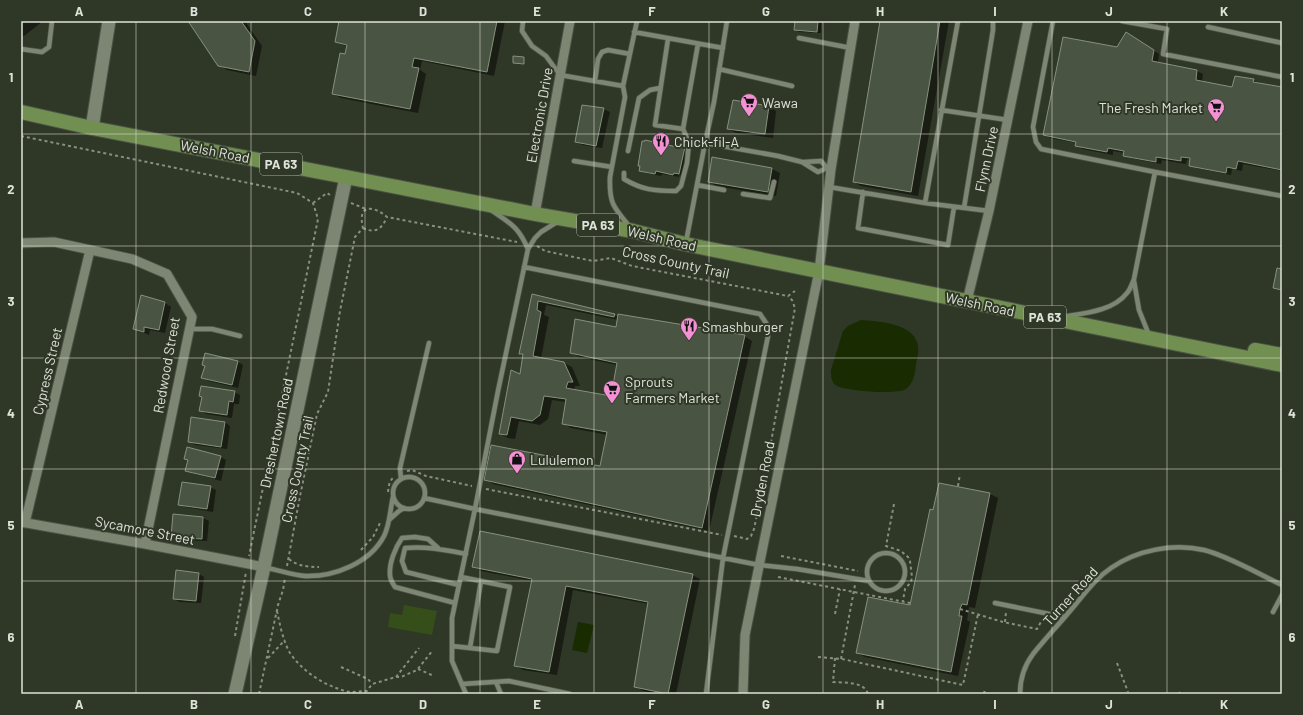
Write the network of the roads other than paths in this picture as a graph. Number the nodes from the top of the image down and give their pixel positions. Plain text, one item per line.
1 (52, 21) edge
2 (109, 21) edge
3 (523, 21) edge
4 (570, 21) edge
5 (636, 21) edge
6 (727, 21) edge
7 (855, 21) edge
8 (958, 21) edge
9 (993, 21) edge
10 (1028, 21) edge
11 (1053, 21) edge
12 (1122, 21) edge
13 (1208, 26) dead end
14 (634, 32) junction
15 (668, 38) junction
16 (799, 38) dead end
17 (1282, 42) edge
18 (698, 44) junction
19 (723, 48) junction
20 (851, 48) junction
21 (21, 49) edge
22 (630, 54) junction
23 (719, 69) junction
24 (560, 75) junction
25 (1282, 77) edge
26 (595, 81) junction
27 (623, 86) junction
28 (792, 86) dead end
29 (660, 88) junction
30 (941, 110) junction
31 (21, 112) edge
32 (978, 116) junction
33 (1008, 120) junction
34 (92, 128) junction
35 (683, 129) junction
36 (705, 142) junction
37 (628, 151) dead end
38 (574, 161) dead end
39 (802, 162) junction
40 (612, 167) junction
41 (829, 168) junction
42 (1155, 172) junction
43 (624, 173) dead end
44 (346, 177) junction
45 (774, 182) dead end
46 (697, 185) junction
47 (829, 187) junction
48 (724, 190) dead end
49 (863, 192) junction
50 (743, 194) dead end
51 (1282, 196) edge
52 (925, 203) junction
53 (482, 204) junction
54 (954, 207) junction
55 (964, 208) junction
56 (989, 211) junction
57 (535, 214) junction
58 (563, 218) junction
59 (633, 231) junction
60 (21, 243) edge
61 (685, 244) junction
62 (528, 246) junction
63 (90, 250) junction
64 (524, 267) junction
65 (819, 271) junction
66 (1134, 279) junction
67 (967, 301) junction
68 (1054, 319) junction
69 (190, 329) junction
70 (240, 336) dead end
71 (1151, 338) junction
72 (429, 344) dead end
73 (1209, 350) junction
74 (1282, 355) edge
75 (1251, 359) junction
76 (1282, 365) edge
77 (1282, 375) edge
78 (401, 479) junction
79 (393, 497) junction
80 (424, 498) junction
81 (404, 508) junction
82 (475, 509) junction
83 (390, 519) junction
84 (23, 522) edge
85 (145, 544) junction
86 (438, 548) junction
87 (466, 554) junction
88 (723, 558) junction
89 (759, 565) junction
90 (264, 567) junction
91 (461, 577) junction
92 (481, 581) junction
93 (869, 581) junction
94 (459, 585) junction
95 (1282, 585) edge
96 (1282, 595) edge
97 (455, 603) junction
98 (995, 603) dead end
99 (1273, 612) dead end
100 (1064, 617) junction
101 (452, 646) junction
102 (470, 648) junction
103 (496, 682) junction
104 (462, 684) junction
105 (235, 694) edge
106 (466, 694) edge
107 (501, 694) edge
108 (570, 694) edge
109 (706, 694) edge
110 (743, 694) edge
111 (1020, 694) edge

1 - 21 lane
2 - 34 main road
3 - 24 lane
4 - 24 street, Electronic Drive
5 - 14 lane
6 - 19 lane
7 - 20 street
8 - 30 lane
9 - 32 lane
10 - 33 street, Flynn Drive
11 - 42 lane
12 - 25 lane
13 - 17 lane
14 - 15 lane
14 - 22 lane
15 - 18 lane
15 - 29 lane
16 - 20 lane
18 - 19 lane
18 - 35 lane
19 - 23 lane
20 - 41 street
22 - 26 lane
22 - 27 lane
23 - 28 lane
23 - 36 lane
24 - 26 lane
24 - 57 street, Electronic Drive
26 - 27 lane
27 - 40 lane
29 - 35 lane
29 - 37 lane
30 - 32 lane
30 - 52 lane
31 - 34 main road, Welsh Road / PA 63
32 - 33 lane
32 - 55 lane
33 - 56 street, Flynn Drive
34 - 44 main road, Welsh Road / PA 63
35 - 43 lane
36 - 39 lane
36 - 46 lane
38 - 40 lane
39 - 41 lane
39 - 41 lane
40 - 59 lane
41 - 47 street
42 - 51 lane
42 - 66 lane
44 - 53 main road, Welsh Road / PA 63
44 - 90 main road, Dreshertown Road
45 - 50 lane
46 - 48 lane
46 - 61 lane
47 - 49 lane
47 - 65 street
49 - 52 lane
49 - 54 lane
52 - 54 lane
53 - 57 main road, Welsh Road / PA 63
53 - 62 lane
54 - 55 lane
55 - 56 lane
56 - 67 street, Flynn Drive
57 - 58 main road, Welsh Road / PA 63
58 - 59 main road, Welsh Road / PA 63
58 - 62 lane
59 - 61 main road, Welsh Road / PA 63
60 - 63 street, Redwood Street
61 - 65 main road, Welsh Road / PA 63
62 - 64 lane
63 - 69 street, Redwood Street
63 - 84 street, Cypress Street
64 - 82 lane
64 - 88 lane
65 - 67 main road, Welsh Road / PA 63
65 - 89 street, Dryden Road
66 - 68 lane
66 - 71 lane
67 - 68 main road, Welsh Road / PA 63
68 - 71 main road, Welsh Road / PA 63
69 - 70 lane
69 - 85 street, Redwood Street
71 - 73 main road, Welsh Road / PA 63
72 - 78 lane
73 - 74 main road, Welsh Road / PA 63
73 - 75 main road, Welsh Road / PA 63
75 - 76 main road, Welsh Road / PA 63
75 - 77 main road
78 - 79 lane
78 - 80 lane
79 - 81 lane
79 - 83 lane
80 - 81 lane
80 - 82 lane
81 - 83 lane
82 - 87 lane
82 - 88 lane
83 - 90 lane
84 - 85 street, Sycamore Street
85 - 90 street, Sycamore Street
86 - 87 lane
86 - 94 lane
86 - 97 lane
87 - 91 lane
88 - 89 lane
88 - 109 lane
89 - 93 lane
89 - 110 street, Dryden Road
90 - 105 main road, Dreshertown Road
91 - 92 lane
91 - 94 lane
92 - 102 lane
92 - 102 lane
93 - 93 lane
94 - 97 lane
95 - 100 lane, Turner Road
96 - 99 lane
97 - 101 lane
98 - 100 lane
100 - 111 lane, Turner Road
101 - 102 lane
101 - 104 lane
103 - 104 lane
103 - 107 lane
103 - 108 lane
104 - 106 lane

